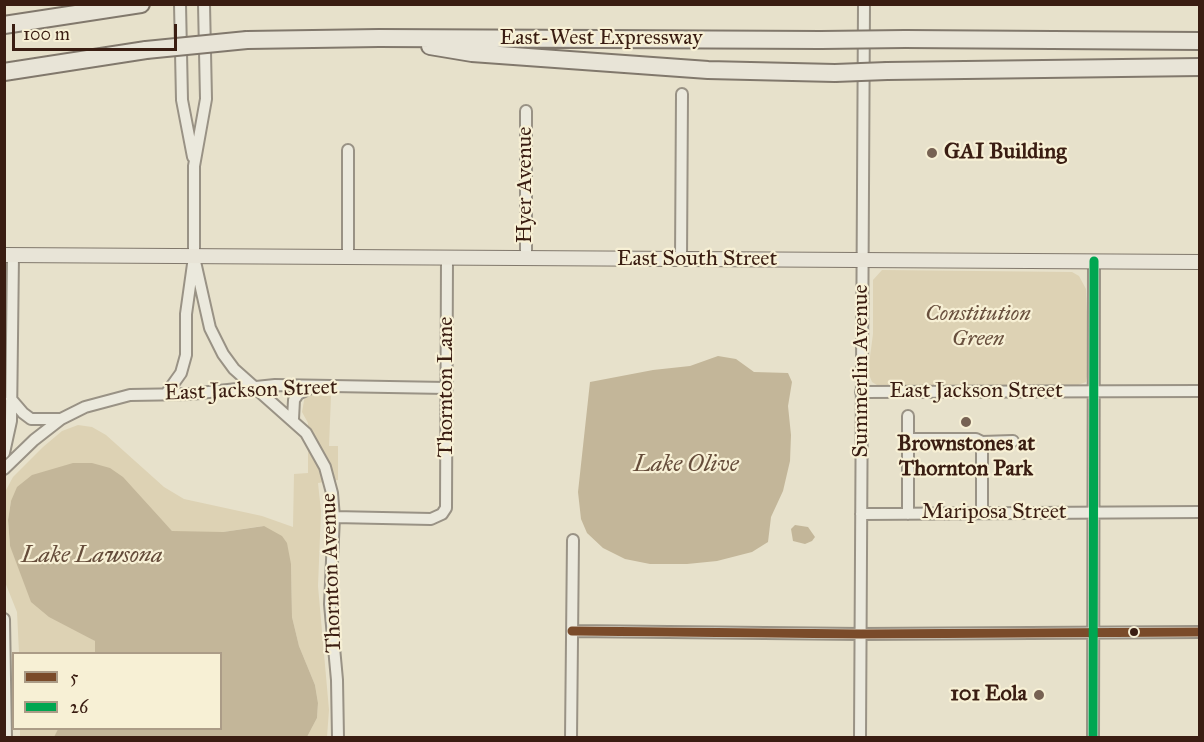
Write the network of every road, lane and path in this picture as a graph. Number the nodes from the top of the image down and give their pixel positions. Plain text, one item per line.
1 (141, 4) edge
2 (180, 4) edge
3 (204, 4) edge
4 (864, 4) edge
5 (4, 25) edge
6 (379, 38) junction
7 (1200, 41) edge
8 (1200, 67) edge
9 (4, 72) edge
10 (682, 94) dead end
11 (526, 111) dead end
12 (348, 150) dead end
13 (194, 166) junction
14 (9, 255) edge
15 (194, 256) junction
16 (348, 257) junction
17 (447, 258) junction
18 (526, 259) junction
19 (681, 260) junction
20 (862, 261) junction
21 (1094, 261) junction
22 (1200, 262) edge
23 (256, 387) junction
24 (320, 387) junction
25 (446, 388) junction
26 (1200, 391) edge
27 (861, 392) junction
28 (1095, 392) junction
29 (166, 394) junction
30 (11, 399) junction
31 (908, 416) dead end
32 (61, 419) junction
33 (293, 419) junction
34 (908, 440) junction
35 (1013, 441) dead end
36 (982, 442) junction
37 (4, 453) edge
38 (4, 469) edge
39 (1200, 512) edge
40 (982, 513) junction
41 (1095, 513) junction
42 (861, 514) junction
43 (908, 514) junction
44 (334, 518) junction
45 (573, 540) dead end
46 (4, 620) edge
47 (572, 630) junction
48 (1094, 633) junction
49 (1200, 633) edge
50 (861, 634) junction
51 (6, 738) edge
52 (338, 738) edge
53 (571, 738) edge
54 (860, 738) edge
55 (1093, 738) edge

1 - 5 highway
2 - 13 street
3 - 13 street
4 - 20 street, Summerlin Avenue
6 - 7 highway, East-West Expressway, bridge
6 - 8 highway, bridge
6 - 9 highway, East-West Expressway, bridge
10 - 19 street
11 - 18 street, Hyer Avenue
12 - 16 street
13 - 15 street
14 - 15 main road, East South Street
14 - 30 street
15 - 16 main road, East South Street
15 - 23 street, Thornton Avenue
15 - 29 street
16 - 17 main road, East South Street
17 - 18 main road, East South Street
17 - 25 street, Thornton Lane
18 - 19 main road, East South Street
19 - 20 main road, East South Street
20 - 21 main road, East South Street
20 - 27 street, Summerlin Avenue
21 - 22 main road, East South Street
21 - 28 street
23 - 24 street, East Jackson Street
23 - 29 street, East Jackson Street
23 - 33 street, Thornton Avenue
24 - 25 street, East Jackson Street
24 - 33 street
25 - 44 street, Thornton Lane
26 - 28 street, East Jackson Street
27 - 28 street, East Jackson Street
27 - 42 street, Summerlin Avenue
28 - 41 street
29 - 32 street, East Jackson Street
30 - 32 street, East Jackson Street
30 - 37 street
31 - 34 street
32 - 38 street, East Jackson Street
33 - 44 street, Thornton Avenue
34 - 36 street
34 - 43 street
35 - 36 street
36 - 40 street
39 - 41 street, Mariposa Street
40 - 41 street, Mariposa Street
40 - 43 street, Mariposa Street
41 - 48 street
42 - 43 street, Mariposa Street
42 - 50 street, Summerlin Avenue
44 - 52 street, Thornton Avenue
45 - 47 street
46 - 51 street
47 - 50 street
47 - 53 street
48 - 49 street
48 - 50 street
48 - 55 street
50 - 54 street, Summerlin Avenue

